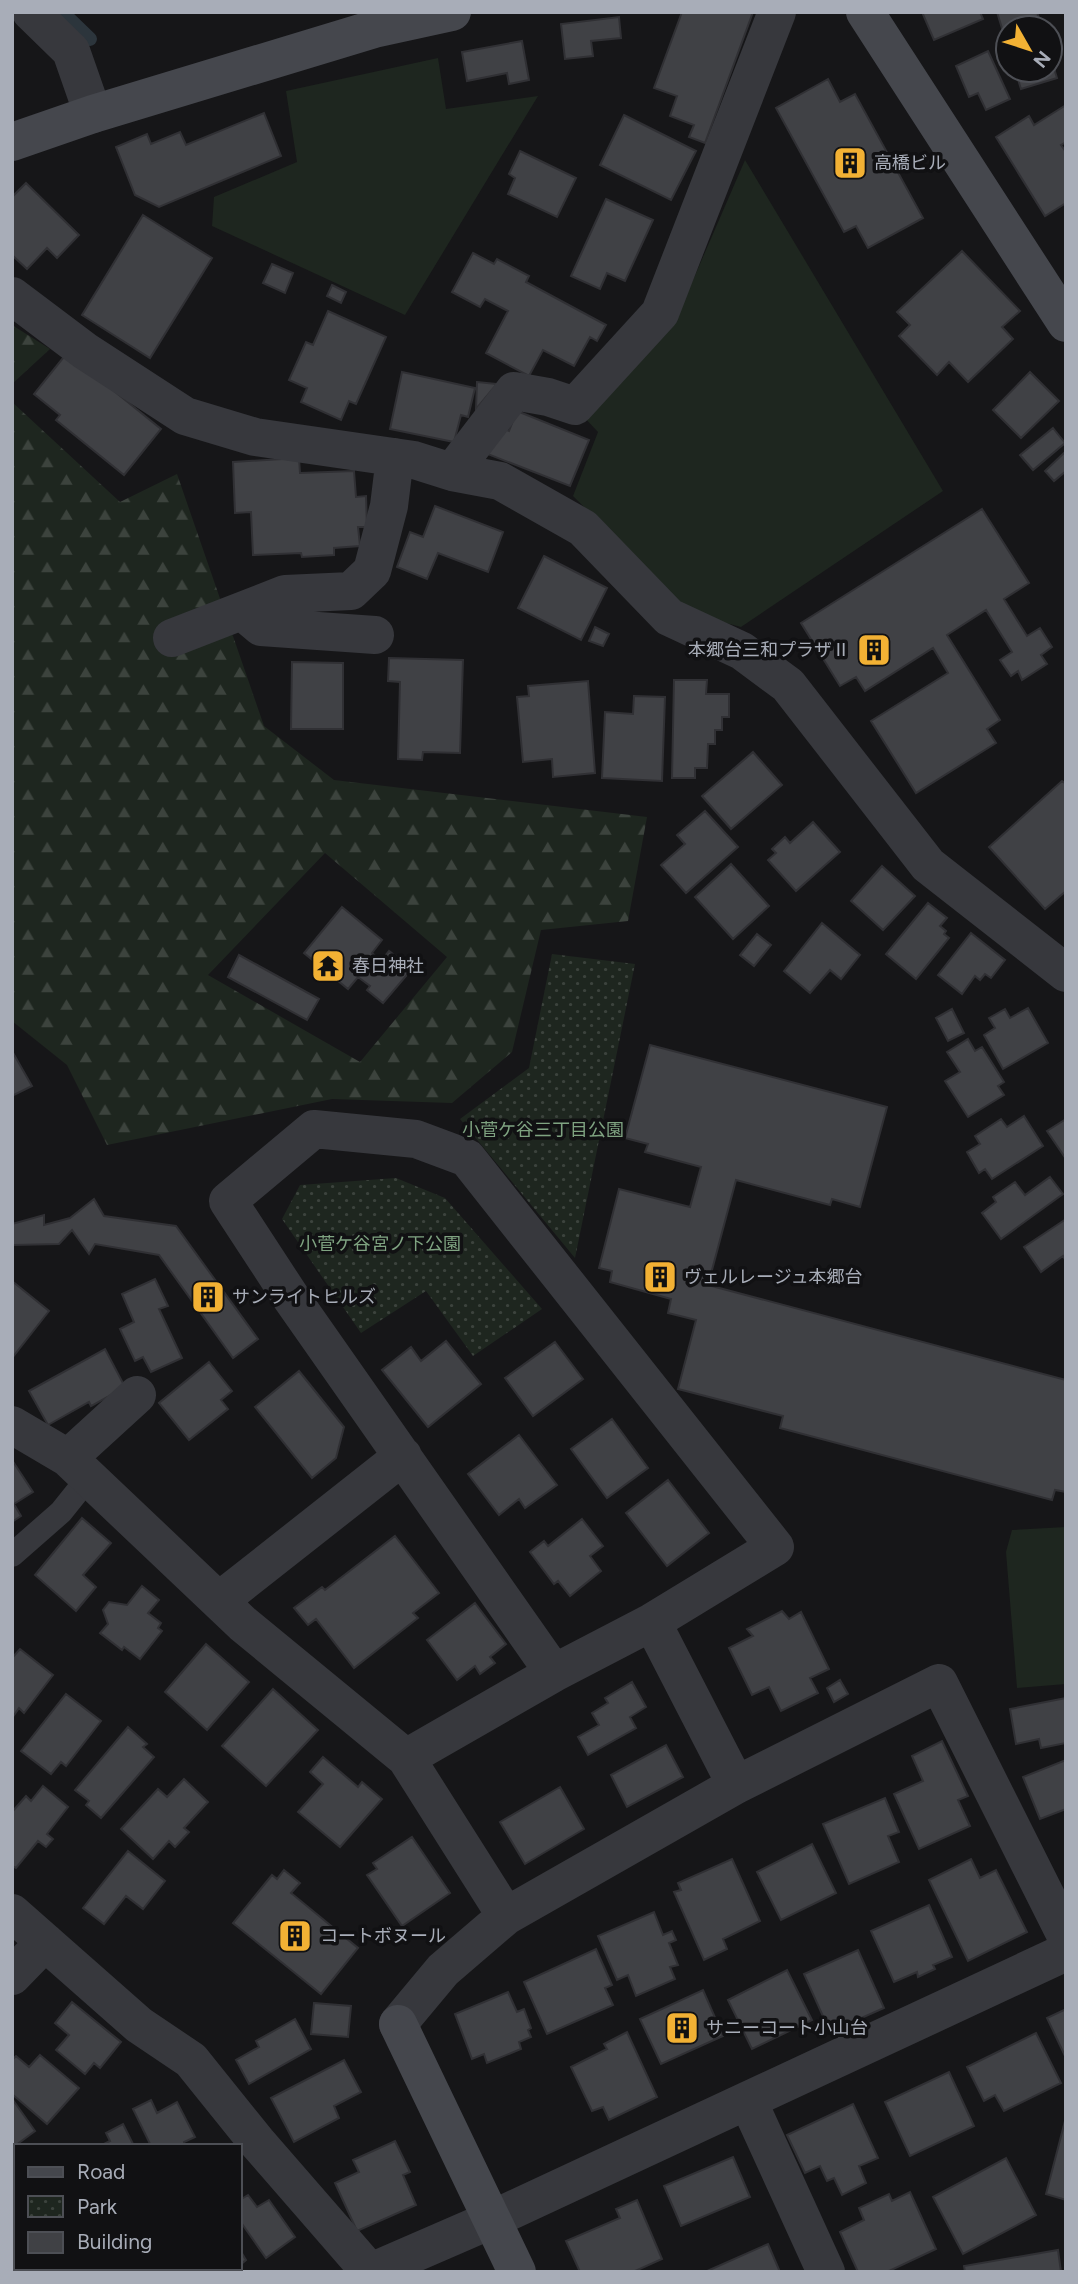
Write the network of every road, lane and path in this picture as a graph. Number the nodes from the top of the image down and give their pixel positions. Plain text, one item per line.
1 (31, 12) edge
2 (452, 12) edge
3 (778, 12) edge
4 (865, 12) edge
5 (93, 114) junction
6 (12, 142) edge
7 (12, 296) edge
8 (1066, 323) edge
9 (395, 457) junction
10 (452, 472) junction
11 (242, 611) junction
12 (375, 635) dead end
13 (172, 638) dead end
14 (1066, 973) edge
15 (137, 1395) dead end
16 (12, 1425) edge
17 (403, 1456) junction
18 (79, 1468) junction
19 (12, 1555) edge
20 (219, 1601) junction
21 (652, 1622) junction
22 (554, 1673) junction
23 (406, 1758) junction
24 (736, 1785) junction
25 (12, 1913) edge
26 (506, 1916) junction
27 (1066, 1936) edge
28 (45, 1942) junction
29 (1066, 1952) edge
30 (12, 1976) edge
31 (748, 2101) junction
32 (493, 2219) junction
33 (371, 2272) edge
34 (517, 2272) edge
35 (825, 2272) edge

1 - 5 street
2 - 5 street
3 - 10 street
4 - 8 street
5 - 6 street
7 - 9 street
9 - 10 street
9 - 11 street
10 - 14 street
11 - 12 street
11 - 13 street
15 - 18 street
16 - 18 street
17 - 20 street
17 - 21 street
17 - 22 street
18 - 19 lane
18 - 20 street
20 - 23 street
21 - 22 street
21 - 24 street
22 - 23 street
23 - 26 street
24 - 26 street
24 - 27 street
25 - 28 street
26 - 32 street
28 - 30 street
28 - 33 street
29 - 31 street
31 - 32 street
31 - 35 street
32 - 33 street
32 - 34 street

